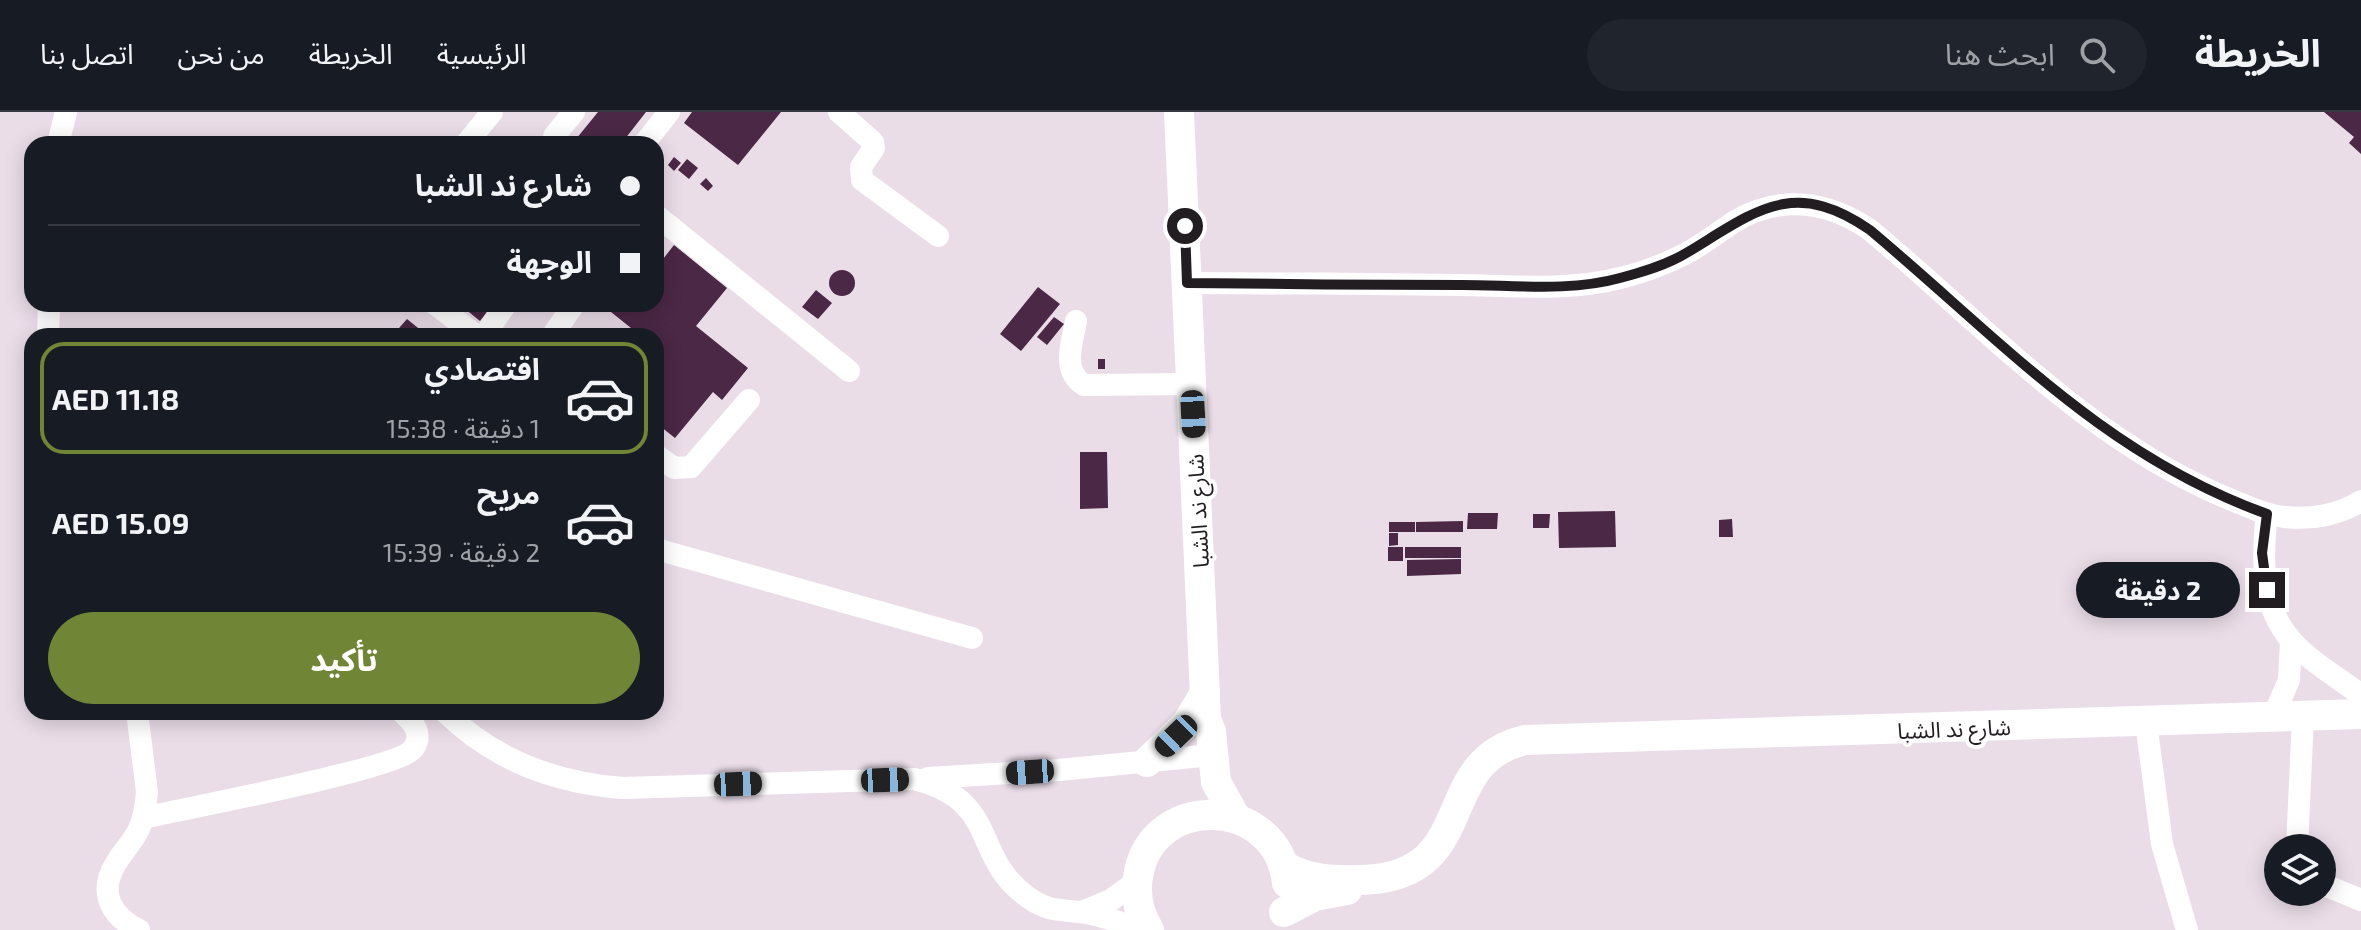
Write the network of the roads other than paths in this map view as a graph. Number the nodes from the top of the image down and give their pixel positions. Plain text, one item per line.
1 (66, 112) edge
2 (492, 112) edge
3 (574, 112) edge
4 (669, 112) edge
5 (839, 112) edge
6 (1179, 112) edge
7 (60, 136) edge
8 (472, 136) edge
9 (554, 136) dead end
10 (650, 136) edge
11 (664, 229) edge
12 (938, 236) dead end
13 (1187, 283) junction
14 (450, 312) edge
15 (1076, 321) dead end
16 (481, 328) edge
17 (849, 371) dead end
18 (1191, 384) junction
19 (749, 400) dead end
20 (664, 461) edge
21 (2361, 501) edge
22 (2267, 514) junction
23 (664, 551) edge
24 (972, 638) dead end
25 (2291, 641) junction
26 (2361, 695) edge
27 (1206, 706) junction
28 (2361, 714) edge
29 (2303, 716) junction
30 (2273, 717) junction
31 (138, 720) edge
32 (410, 720) edge
33 (454, 720) edge
34 (2146, 722) junction
35 (1547, 740) junction
36 (1202, 756) junction
37 (1147, 762) junction
38 (914, 779) junction
39 (143, 818) junction
40 (1236, 818) junction
41 (1184, 819) junction
42 (2298, 834) edge
43 (1284, 866) junction
44 (1137, 881) junction
45 (2336, 890) edge
46 (2361, 900) edge
47 (1082, 912) junction
48 (1279, 921) edge
49 (139, 930) edge
50 (1140, 930) edge
51 (1149, 930) edge
52 (2187, 930) edge

1 - 7 street
2 - 8 street
3 - 9 street
4 - 10 street
5 - 12 street
6 - 13 main road, شارع ند الشبا
11 - 17 street
13 - 18 main road, شارع ند الشبا
13 - 22 street
14 - 16 street
15 - 18 street
18 - 27 main road, شارع ند الشبا
19 - 20 street
21 - 22 street
22 - 25 street
23 - 24 street
25 - 26 street
25 - 30 street
27 - 36 main road, شارع ند الشبا
27 - 37 main road
27 - 40 main road, شارع ند الشبا
28 - 29 main road, شارع ند الشبا
29 - 30 main road, شارع ند الشبا
29 - 42 street
30 - 34 main road, شارع ند الشبا
31 - 39 street
32 - 39 street
33 - 38 street
34 - 35 main road, شارع ند الشبا
34 - 52 street
35 - 43 main road, شارع ند الشبا
35 - 48 main road, شارع ند الشبا
36 - 37 street
36 - 41 main road, شارع ند الشبا
37 - 38 street
38 - 47 street
39 - 49 street
40 - 41 main road
40 - 43 main road
41 - 44 main road
43 - 48 main road
44 - 47 street
44 - 51 main road
45 - 46 street
47 - 50 street

